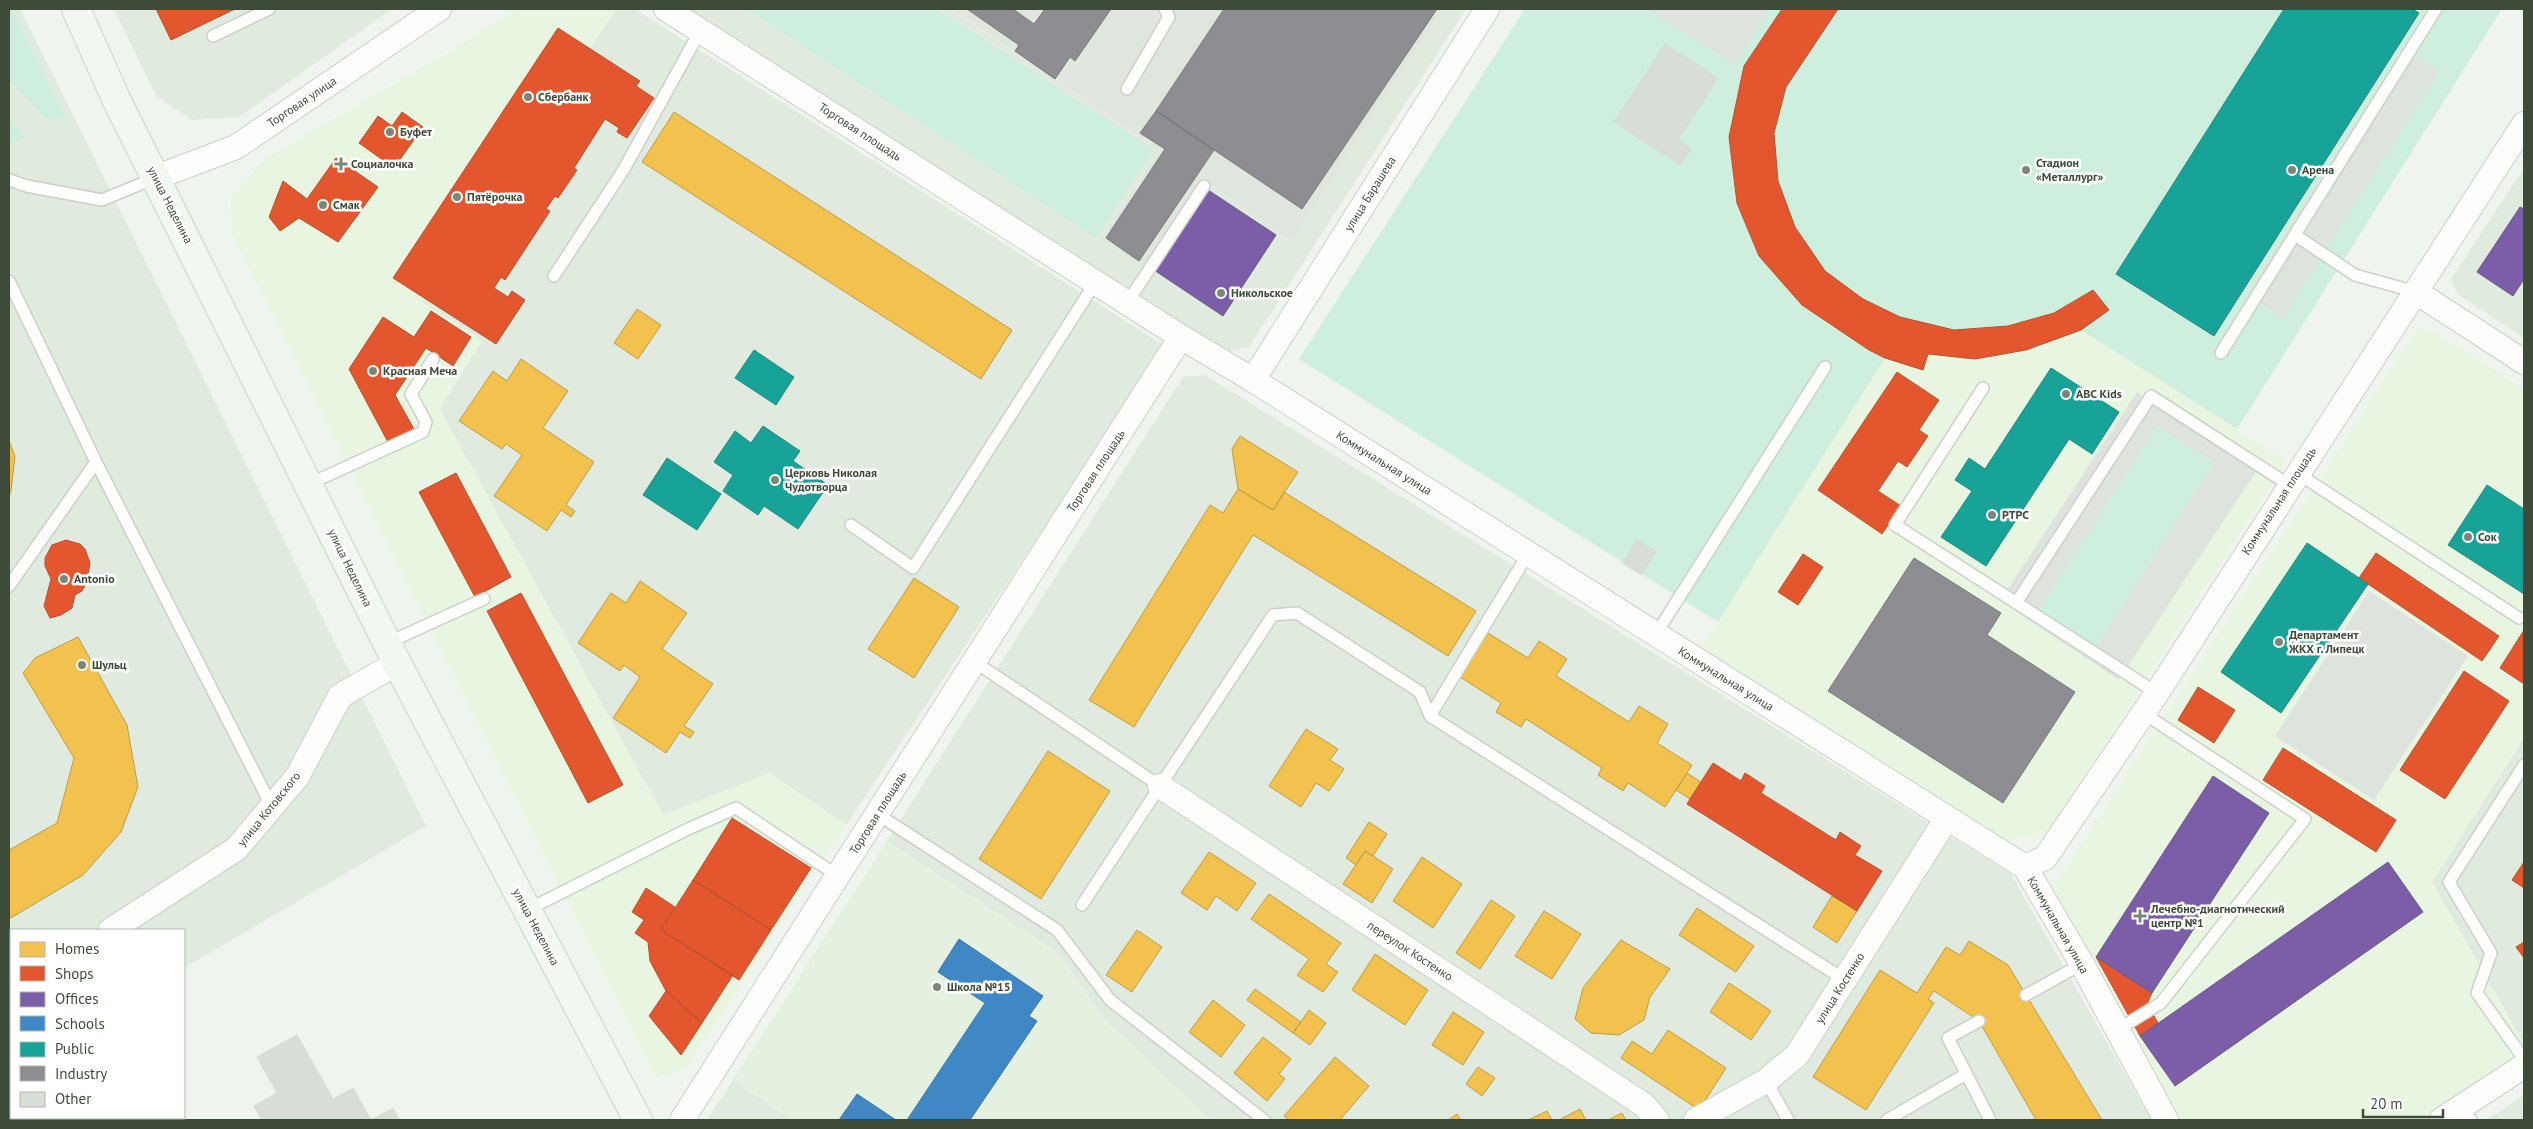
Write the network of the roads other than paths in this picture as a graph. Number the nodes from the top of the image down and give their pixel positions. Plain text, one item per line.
1 (76, 9) edge
2 (269, 9) edge
3 (439, 9) edge
4 (666, 9) edge
5 (1165, 9) edge
6 (1487, 9) edge
7 (2436, 9) edge
8 (700, 31) junction
9 (213, 36) dead end
10 (1127, 89) dead end
11 (2524, 124) edge
12 (157, 177) junction
13 (9, 180) edge
14 (1204, 186) dead end
15 (2295, 235) junction
16 (554, 276) dead end
17 (9, 282) edge
18 (1095, 282) junction
19 (2416, 292) junction
20 (1127, 303) junction
21 (1182, 337) junction
22 (2221, 353) dead end
23 (432, 359) dead end
24 (2524, 362) edge
25 (1825, 367) dead end
26 (1252, 380) junction
27 (1983, 388) dead end
28 (96, 462) junction
29 (2293, 479) junction
30 (308, 484) junction
31 (851, 525) dead end
32 (1528, 554) junction
33 (9, 586) edge
34 (484, 600) dead end
35 (2016, 603) junction
36 (2519, 618) dead end
37 (1656, 634) junction
38 (392, 653) junction
39 (975, 662) junction
40 (2157, 693) junction
41 (2143, 713) junction
42 (1430, 716) junction
43 (2524, 765) edge
44 (1160, 786) junction
45 (272, 807) junction
46 (877, 814) junction
47 (1948, 818) junction
48 (2025, 866) junction
49 (838, 876) junction
50 (1082, 905) dead end
51 (527, 910) junction
52 (113, 929) edge
53 (2082, 964) junction
54 (1845, 980) junction
55 (2026, 995) dead end
56 (1979, 1021) dead end
57 (2117, 1030) junction
58 (2524, 1059) edge
59 (2524, 1066) edge
60 (1966, 1074) junction
61 (1766, 1081) junction
62 (2466, 1113) edge
63 (638, 1120) edge
64 (682, 1120) edge
65 (1264, 1120) edge
66 (1657, 1120) edge
67 (1696, 1120) edge
68 (1788, 1120) edge
69 (1888, 1120) edge
70 (1990, 1120) edge
71 (2166, 1120) edge
72 (2441, 1120) edge

1 - 12 main road, улица Неделина
2 - 9 lane
3 - 12 street, Торговая улица
4 - 8 street, Торговая площадь
5 - 10 lane
6 - 26 street, улица Барашева
7 - 15 lane
8 - 16 lane
8 - 18 street, Торговая площадь
11 - 19 street, Коммунальная площадь
12 - 13 lane
12 - 30 main road, улица Неделина
14 - 20 lane
15 - 19 lane
15 - 22 lane
17 - 28 lane
18 - 20 street, Торговая площадь
18 - 31 lane
19 - 24 street
19 - 29 street, Коммунальная площадь
20 - 21 street, Торговая площадь
21 - 26 street, Коммунальная улица
21 - 39 street, Торговая площадь
23 - 30 lane
25 - 37 lane
26 - 32 street, Коммунальная улица
27 - 35 lane
28 - 33 lane
28 - 45 lane
29 - 35 lane
29 - 36 lane
29 - 40 street, Коммунальная площадь
30 - 38 main road, улица Неделина
32 - 37 street, Коммунальная улица
32 - 42 lane
34 - 38 lane
35 - 40 lane
37 - 47 street, Коммунальная улица
38 - 45 street, улица Котовского
38 - 51 main road, улица Неделина
39 - 44 lane
39 - 46 street, Торговая площадь
40 - 41 street, Коммунальная площадь
41 - 48 street, Коммунальная площадь
41 - 57 lane
42 - 44 lane
42 - 54 lane
43 - 58 lane
44 - 50 lane
44 - 66 street, переулок Костенко
45 - 52 street, улица Котовского
46 - 49 street, Торговая площадь
46 - 65 lane
47 - 48 street, Коммунальная улица
47 - 54 street, улица Костенко
48 - 53 street, Коммунальная улица
49 - 51 lane
49 - 64 street, Торговая площадь
51 - 63 main road, улица Неделина
53 - 55 lane
53 - 57 street, Коммунальная улица
54 - 61 street, улица Костенко
56 - 60 lane
57 - 71 street, Коммунальная улица
59 - 62 street
60 - 69 lane
60 - 70 lane
61 - 67 street, улица Костенко
61 - 68 lane
62 - 72 street

